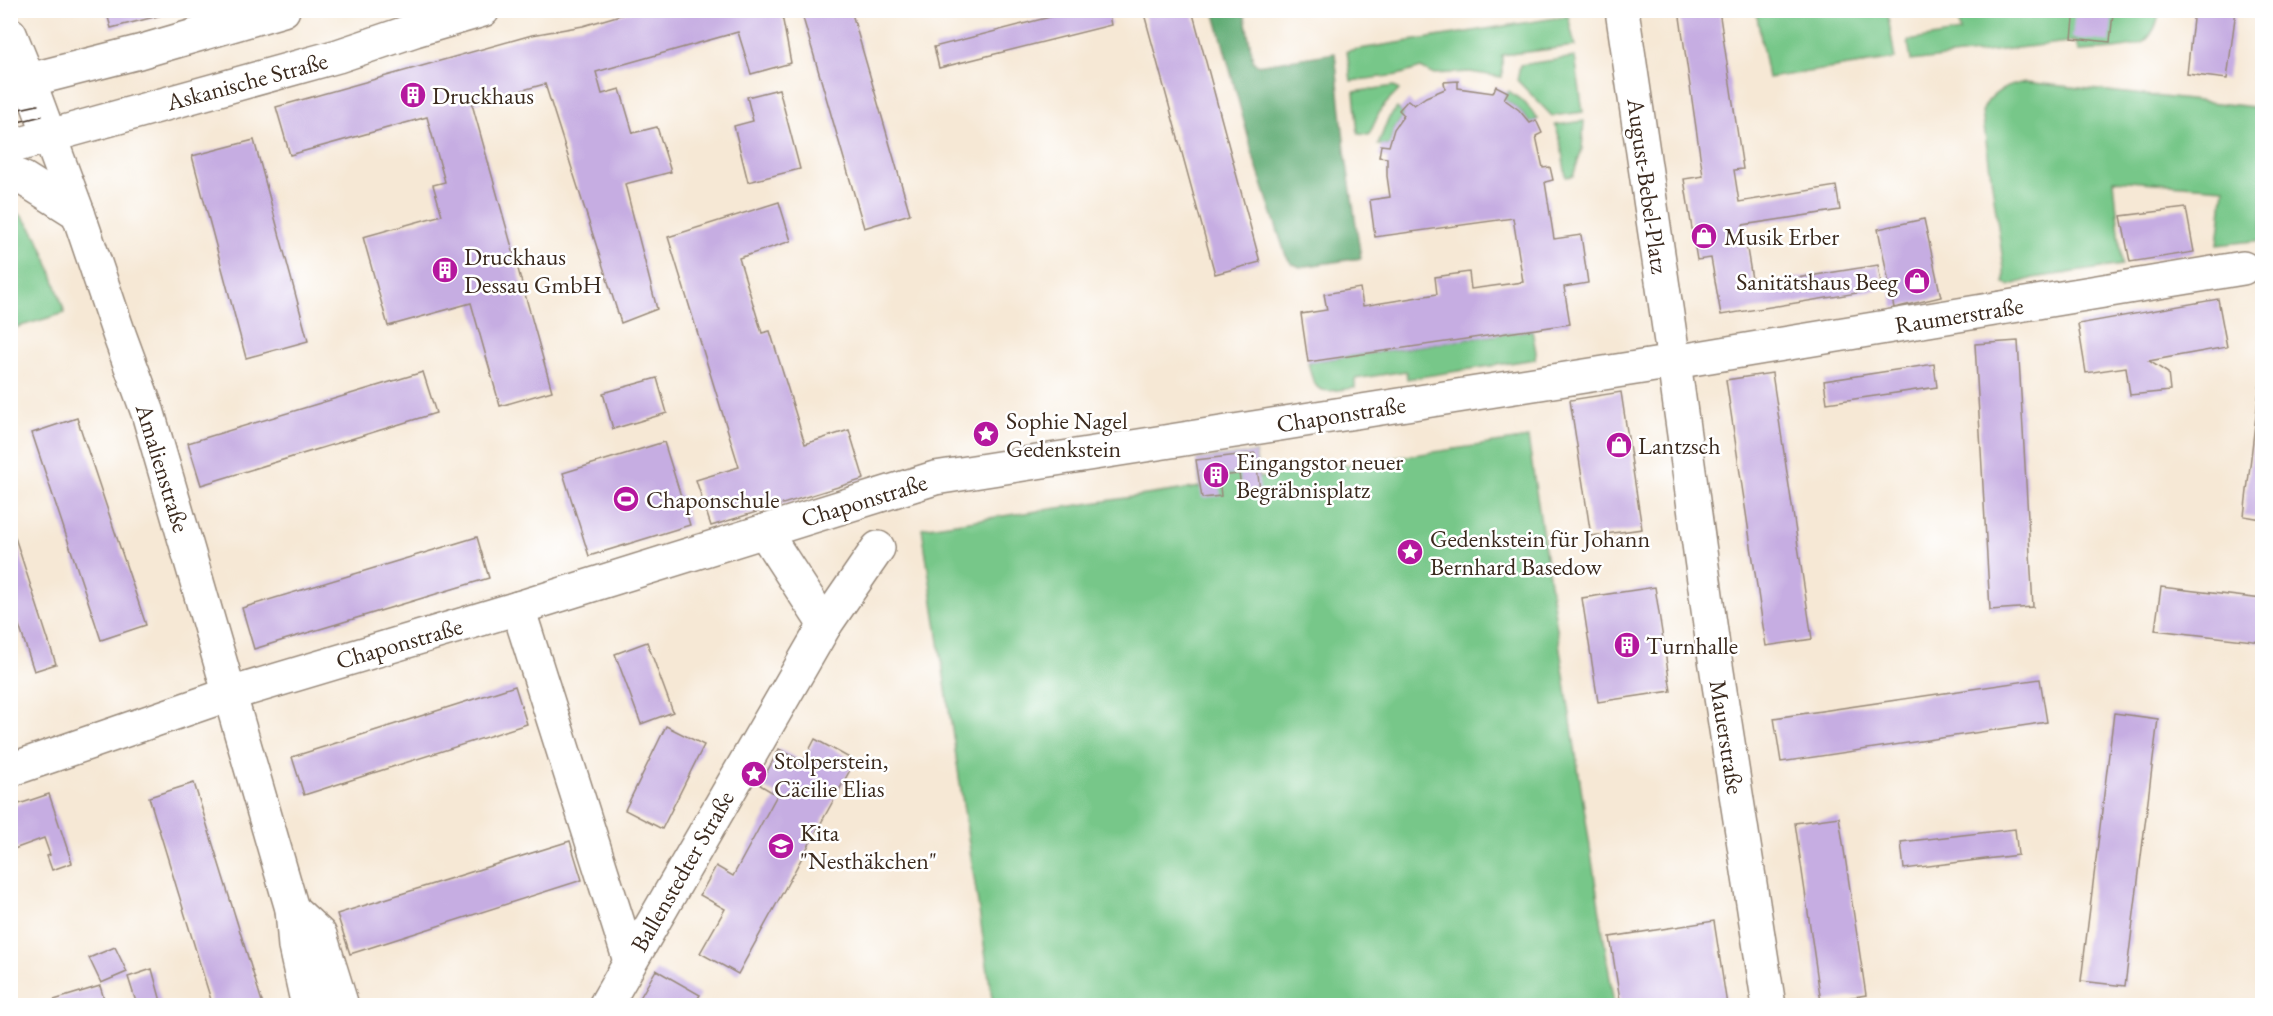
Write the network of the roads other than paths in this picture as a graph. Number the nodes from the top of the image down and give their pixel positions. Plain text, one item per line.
1 (284, 10) edge
2 (483, 10) edge
3 (1622, 10) edge
4 (10, 34) edge
5 (20, 83) edge
6 (49, 136) junction
7 (10, 147) edge
8 (10, 173) edge
9 (78, 213) junction
10 (2243, 268) dead end
11 (1674, 362) junction
12 (764, 531) junction
13 (878, 548) dead end
14 (518, 608) junction
15 (825, 625) junction
16 (230, 694) junction
17 (10, 770) edge
18 (292, 909) junction
19 (630, 961) junction
20 (308, 1005) edge
21 (342, 1005) edge
22 (605, 1005) edge
23 (1769, 1005) edge

1 - 5 street
2 - 6 street, Askanische Straße
3 - 11 street, August-Bebel-Platz
4 - 5 street, Amalienstraße
5 - 6 street, Amalienstraße
6 - 7 street, Askanische Straße
6 - 9 street, Amalienstraße
8 - 9 street
9 - 16 street, Amalienstraße
10 - 11 street, Raumerstraße
11 - 12 street, Chaponstraße
11 - 23 street, Mauerstraße
12 - 14 street, Chaponstraße
12 - 15 street
13 - 15 street, Ballenstedter Straße
14 - 16 street, Chaponstraße
14 - 19 street, Ballenstedter Straße
15 - 19 street, Ballenstedter Straße
16 - 17 street, Chaponstraße
16 - 18 street, Amalienstraße
18 - 20 street, Amalienstraße
18 - 21 street
19 - 22 street, Ballenstedter Straße

